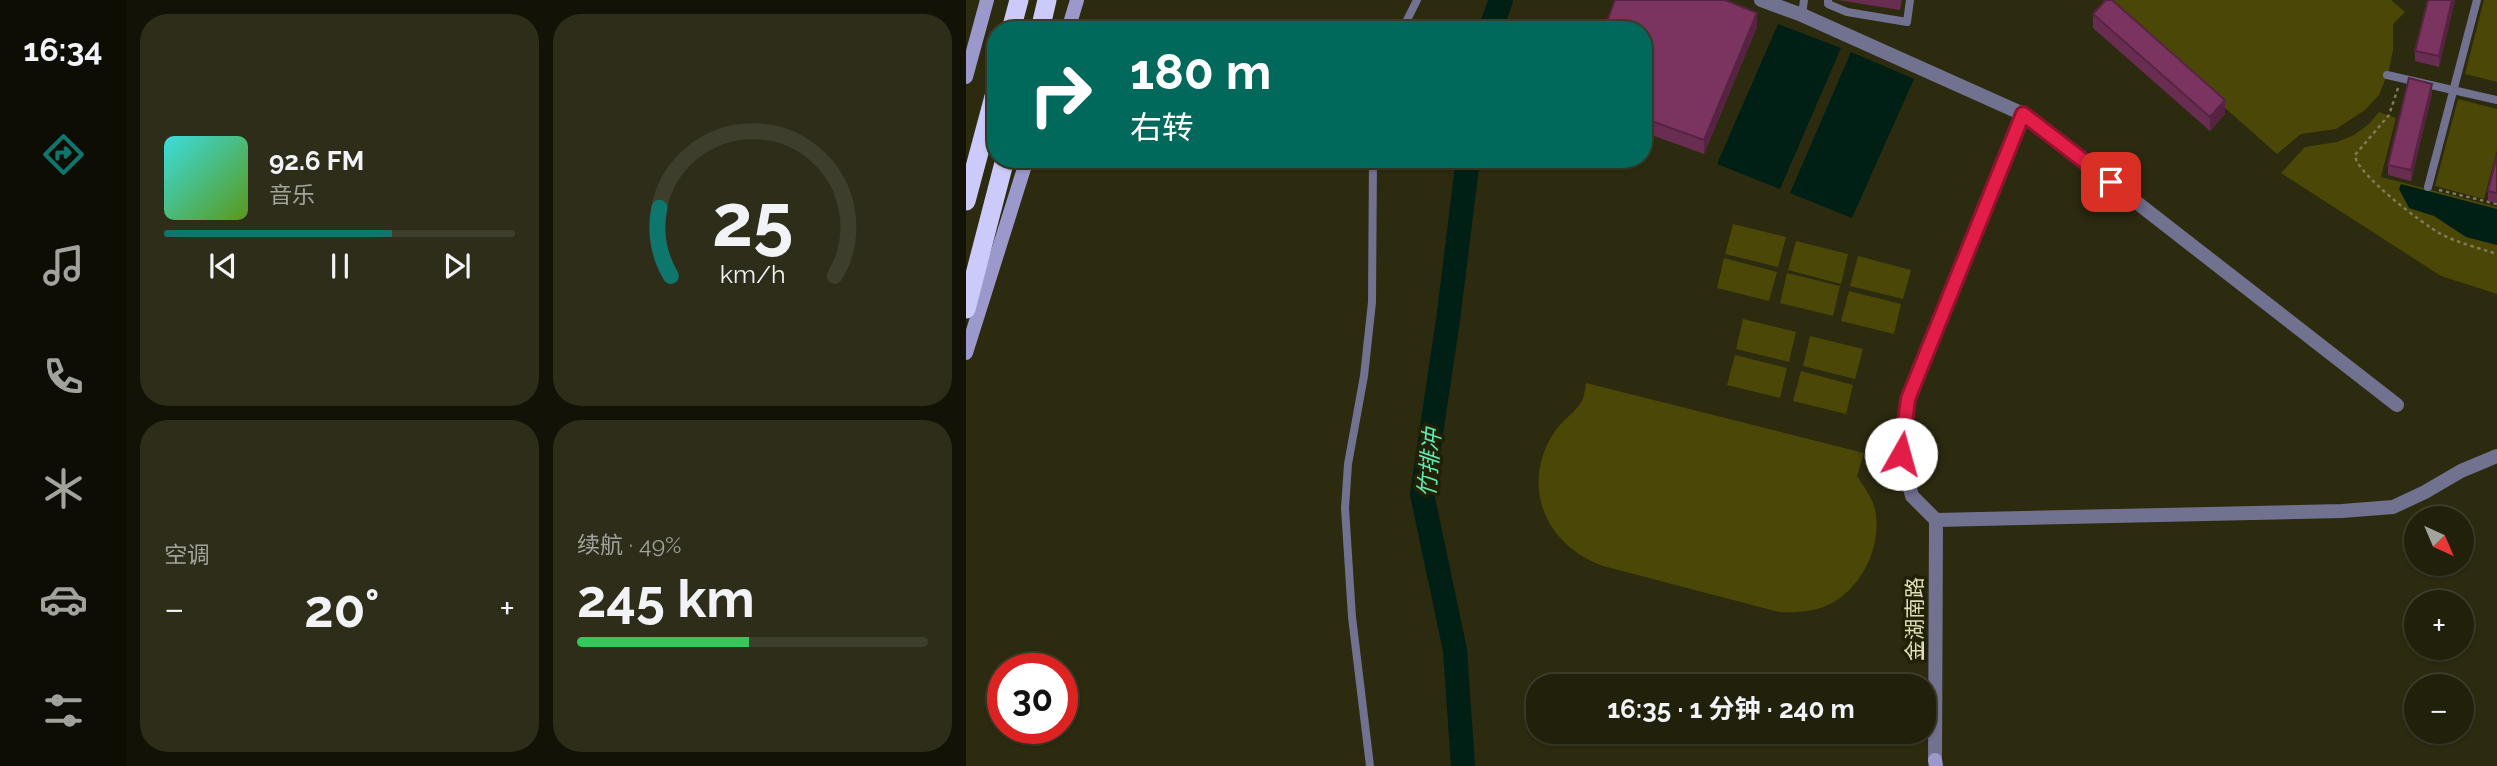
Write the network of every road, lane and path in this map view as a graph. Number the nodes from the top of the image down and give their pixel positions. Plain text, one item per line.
1 (987, 0) edge
2 (1019, 0) edge
3 (1047, 0) edge
4 (1077, 0) edge
5 (1417, 0) edge
6 (1761, 0) edge
7 (1804, 0) edge
8 (1828, 0) edge
9 (1910, 0) edge
10 (2477, 0) edge
11 (1802, 15) junction
12 (1013, 21) edge
13 (1042, 21) edge
14 (1071, 21) edge
15 (1406, 21) edge
16 (2387, 75) dead end
17 (966, 77) edge
18 (2401, 78) junction
19 (2454, 90) junction
20 (2497, 100) edge
21 (2023, 114) junction
22 (987, 123) edge
23 (1003, 168) edge
24 (1024, 168) edge
25 (1373, 168) edge
26 (2428, 187) joint
27 (966, 201) edge
28 (2497, 204) edge
29 (2497, 254) edge
30 (966, 309) edge
31 (966, 353) edge
32 (2398, 405) dead end
33 (2497, 457) edge
34 (1936, 520) junction
35 (1935, 764) edge
36 (1370, 766) edge

1 - 17 main road
2 - 12 highway
3 - 13 highway
4 - 14 main road
5 - 15 lane
6 - 11 street
7 - 11 lane
8 - 9 lane
10 - 19 lane
11 - 21 street
16 - 18 lane
18 - 19 lane
18 - 29 path
19 - 20 lane
19 - 26 lane
21 - 32 street
21 - 34 street
22 - 27 highway
23 - 30 highway
24 - 31 main road
25 - 36 lane
26 - 28 path
33 - 34 street
34 - 35 street, 金湖南路

